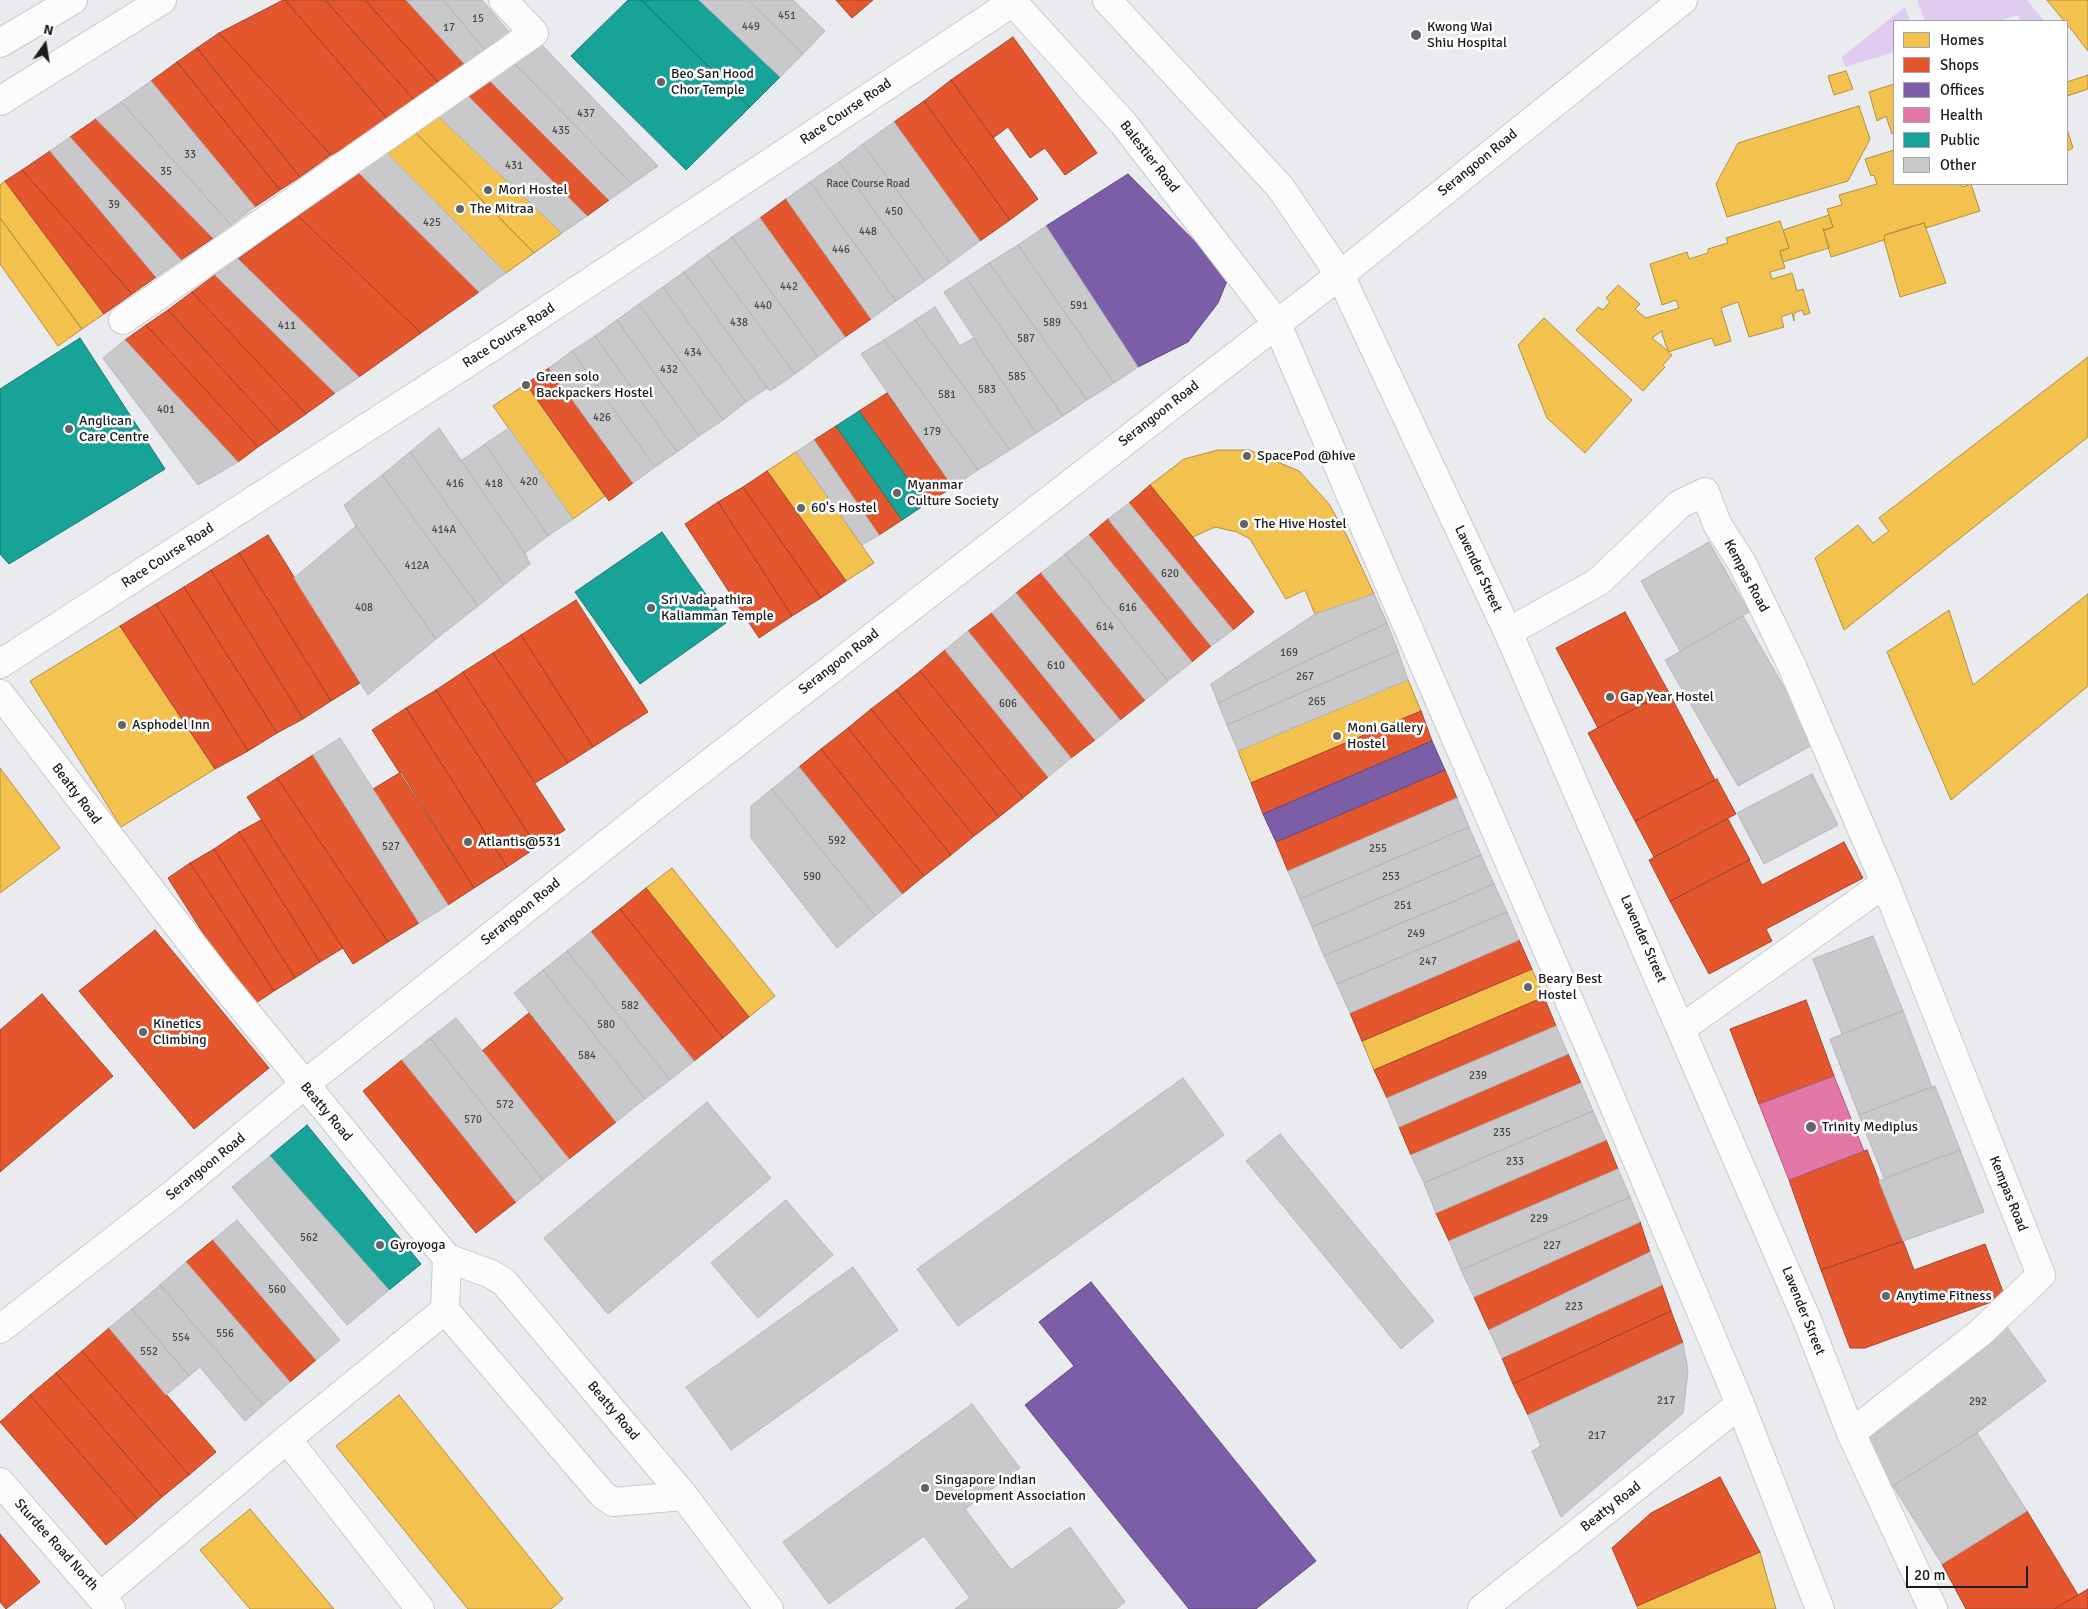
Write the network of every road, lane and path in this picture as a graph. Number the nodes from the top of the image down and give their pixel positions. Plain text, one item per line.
1 (73, 0) edge
2 (162, 0) edge
3 (503, 0) edge
4 (1107, 0) edge
5 (1683, 0) edge
6 (1012, 1) edge
7 (0, 43) edge
8 (0, 102) edge
9 (1340, 275) junction
10 (123, 320) dead end
11 (1276, 322) junction
12 (1508, 632) junction
13 (0, 664) edge
14 (0, 694) edge
15 (1885, 883) junction
16 (1682, 1028) junction
17 (304, 1085) junction
18 (447, 1258) junction
19 (445, 1310) junction
20 (0, 1329) edge
21 (1740, 1404) junction
22 (1851, 1433) junction
23 (287, 1439) junction
24 (0, 1482) edge
25 (684, 1496) junction
26 (106, 1603) edge
27 (420, 1609) edge
28 (769, 1609) edge
29 (1482, 1609) edge
30 (1820, 1609) edge
31 (1933, 1609) edge

1 - 7 street
2 - 8 street
3 - 10 street
4 - 9 street
5 - 9 street, Serangoon Road
6 - 11 street, Balestier Road
6 - 13 street, Race Course Road
9 - 11 street, Serangoon Road
9 - 12 street, Lavender Street
11 - 17 street, Serangoon Road
11 - 21 street
12 - 15 street, Kempas Road
12 - 16 street, Lavender Street
14 - 17 street, Beatty Road
15 - 16 street
15 - 22 street, Kempas Road
16 - 22 street, Lavender Street
17 - 18 street, Beatty Road
17 - 20 street, Serangoon Road
18 - 19 street
18 - 25 street, Beatty Road
19 - 23 street
19 - 25 street
21 - 29 street, Beatty Road
21 - 30 street
22 - 31 street, Lavender Street
23 - 26 street
23 - 27 street
24 - 26 street, Sturdee Road North
25 - 28 street, Beatty Road

